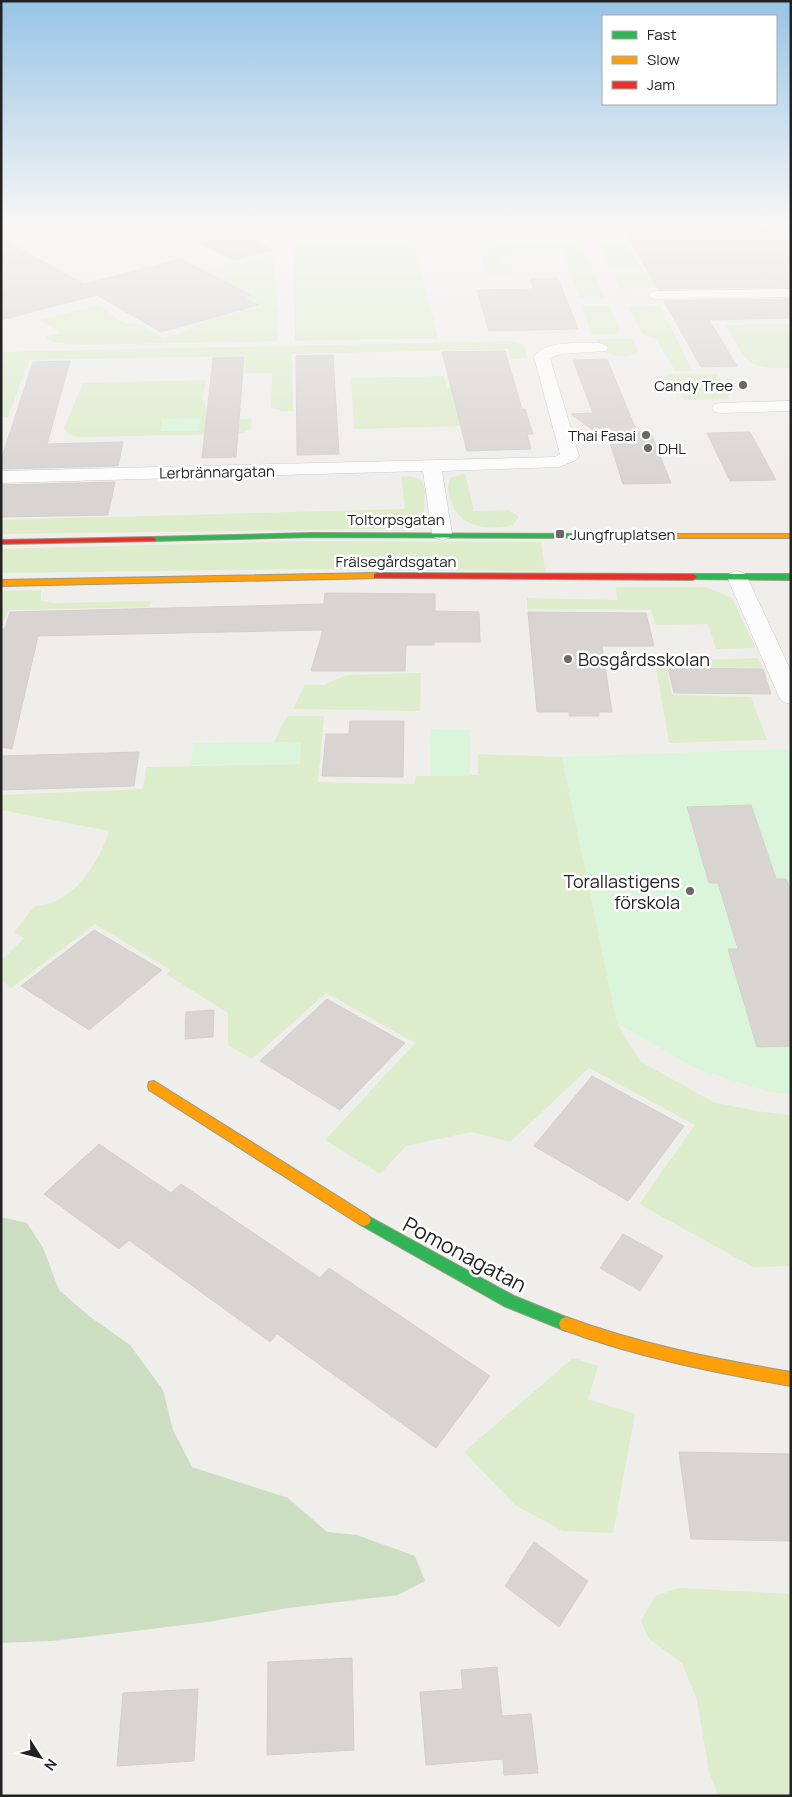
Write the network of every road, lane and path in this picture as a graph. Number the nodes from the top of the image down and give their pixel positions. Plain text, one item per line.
1 (600, 348) dead end
2 (791, 406) edge
3 (721, 408) dead end
4 (432, 467) junction
5 (1, 477) edge
6 (442, 534) junction
7 (791, 536) edge
8 (1, 542) edge
9 (737, 577) junction
10 (791, 577) edge
11 (1, 583) edge
12 (791, 697) edge
13 (154, 1086) dead end
14 (791, 1379) edge

1 - 4 street, Lerbrännargatan
2 - 3 street
4 - 5 street, Lerbrännargatan
4 - 6 street
6 - 7 street, Toltorpsgatan
6 - 8 street, Toltorpsgatan
9 - 10 street, Frälsegårdsgatan
9 - 11 street, Frälsegårdsgatan
9 - 12 street
13 - 14 street, Pomonagatan

